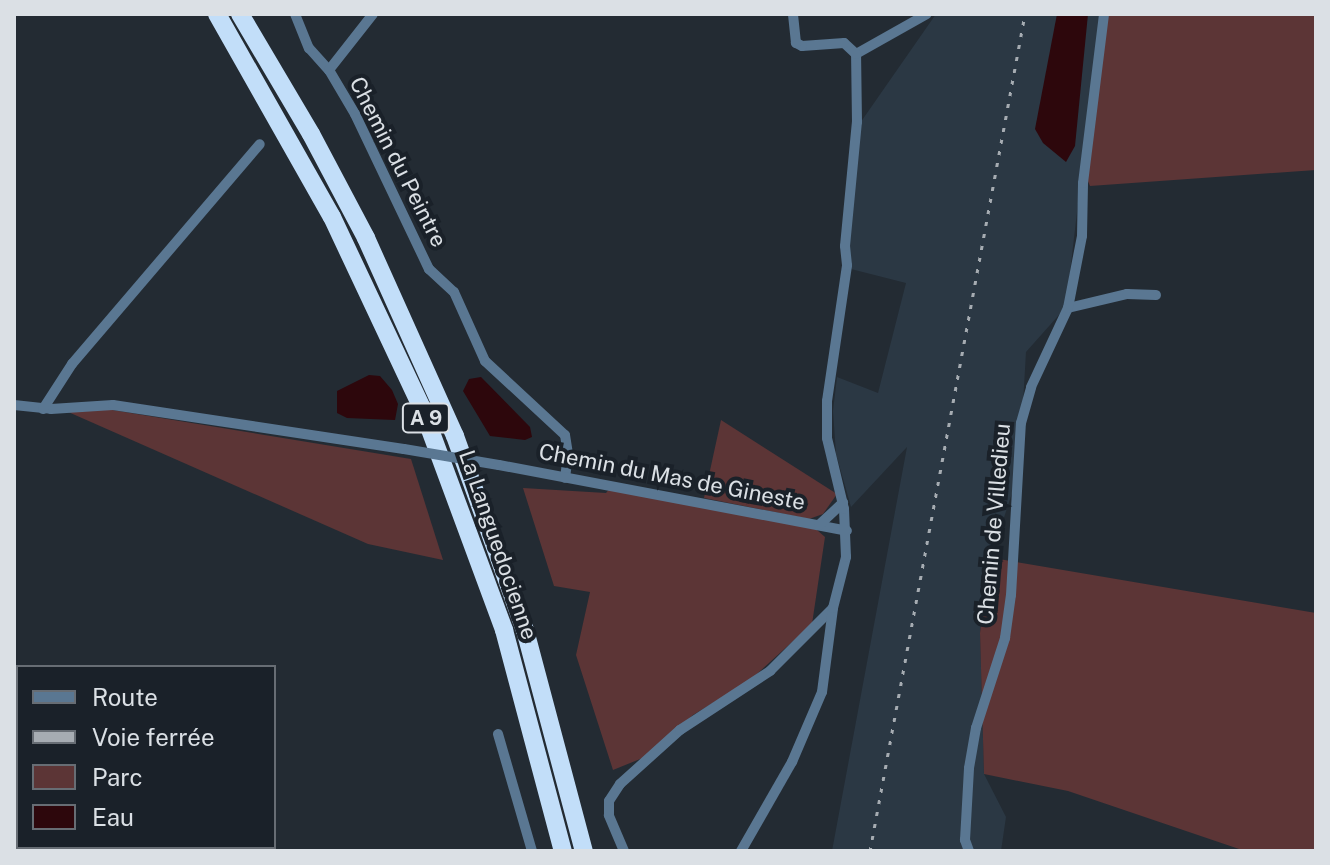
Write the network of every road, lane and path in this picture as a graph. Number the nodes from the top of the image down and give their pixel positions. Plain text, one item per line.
1 (217, 14) edge
2 (240, 14) edge
3 (295, 14) edge
4 (373, 14) edge
5 (793, 14) edge
6 (927, 14) edge
7 (1104, 14) edge
8 (856, 54) junction
9 (329, 70) junction
10 (260, 144) dead end
11 (1156, 295) dead end
12 (1068, 308) junction
13 (14, 405) edge
14 (43, 409) junction
15 (565, 478) junction
16 (843, 503) junction
17 (819, 525) junction
18 (847, 531) junction
19 (833, 608) junction
20 (498, 734) dead end
21 (532, 851) edge
22 (563, 851) edge
23 (584, 851) edge
24 (624, 851) edge
25 (741, 851) edge
26 (969, 851) edge

1 - 22 highway, La Languedocienne / A 9
2 - 23 highway, La Languedocienne / A 9
3 - 9 street, Chemin du Peintre
4 - 9 street
5 - 8 street
6 - 8 street
7 - 12 street, Chemin de Villedieu
8 - 16 street, Chemin du Mas de Gineste
9 - 15 street, Chemin du Peintre
10 - 14 street
11 - 12 street
12 - 26 street, Chemin de Villedieu
13 - 14 street, Chemin du Mas de Gineste
14 - 15 street, Chemin du Mas de Gineste, bridge
15 - 17 street, Chemin du Mas de Gineste
16 - 17 street
16 - 18 street, Chemin du Mas de Gineste
17 - 18 street, Chemin du Mas de Gineste
18 - 19 street
19 - 24 street
19 - 25 street
20 - 21 street

